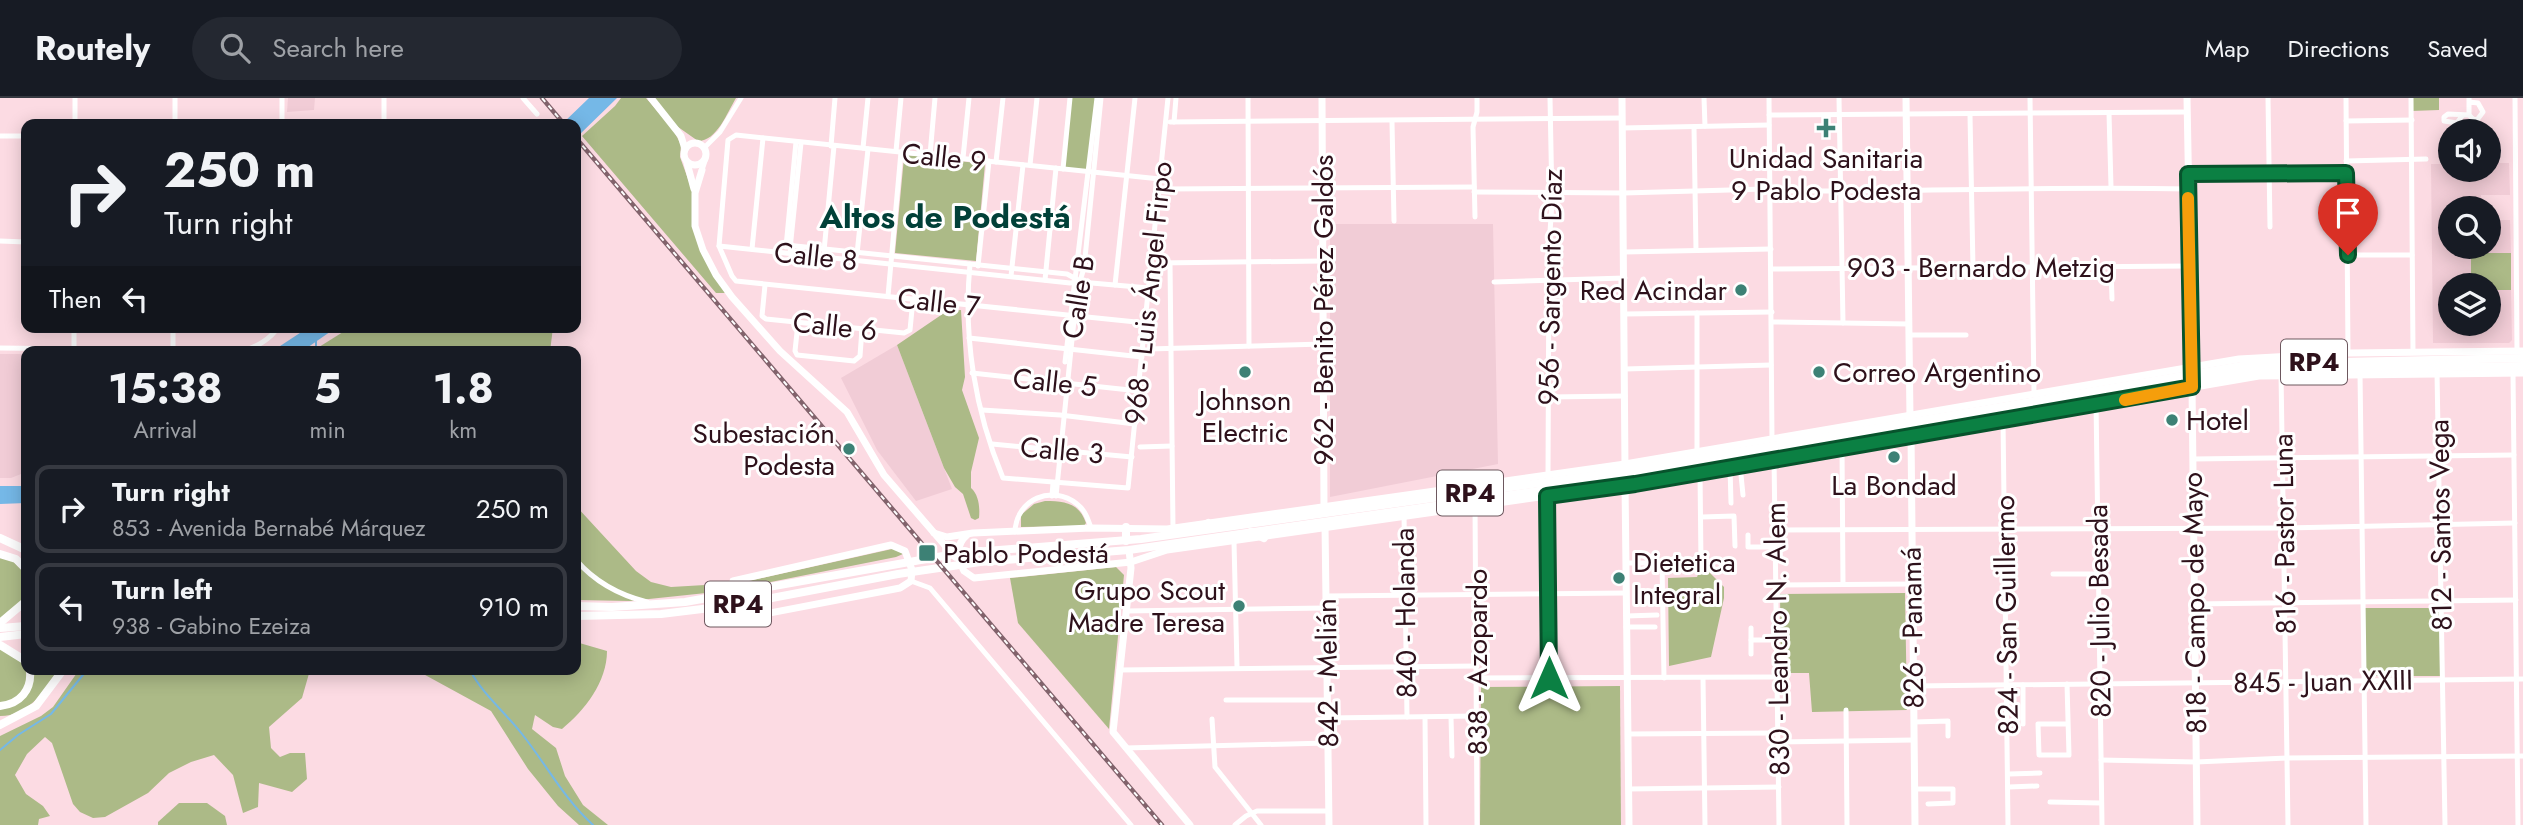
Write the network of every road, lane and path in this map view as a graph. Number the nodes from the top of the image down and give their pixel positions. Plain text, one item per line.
1 (75, 98) edge
2 (175, 98) edge
3 (282, 98) edge
4 (384, 98) edge
5 (523, 98) edge
6 (651, 98) edge
7 (741, 98) edge
8 (835, 98) edge
9 (868, 98) edge
10 (901, 98) edge
11 (935, 98) edge
12 (970, 98) edge
13 (1003, 98) edge
14 (1037, 98) edge
15 (1070, 98) edge
16 (1099, 98) edge
17 (1135, 98) edge
18 (1168, 98) edge
19 (1176, 98) edge
20 (1248, 98) edge
21 (1322, 98) edge
22 (1477, 98) edge
23 (1550, 98) edge
24 (1622, 98) edge
25 (1704, 98) edge
26 (1769, 98) edge
27 (1839, 98) edge
28 (1906, 98) edge
29 (2030, 98) edge
30 (2187, 98) edge
31 (2268, 98) edge
32 (2346, 98) edge
33 (2411, 98) edge
34 (2515, 98) edge
35 (2469, 100) edge
36 (2187, 111) junction
37 (2030, 113) junction
38 (2109, 113) junction
39 (537, 114) dead end
40 (1906, 114) junction
41 (1769, 115) junction
42 (1839, 115) junction
43 (1970, 115) junction
44 (1622, 118) junction
45 (75, 119) edge
46 (175, 119) edge
47 (282, 119) edge
48 (384, 119) edge
49 (1551, 119) junction
50 (1475, 120) junction
51 (2412, 120) junction
52 (2346, 121) junction
53 (671, 122) junction
54 (1322, 122) junction
55 (1392, 122) junction
56 (1248, 123) junction
57 (1769, 125) junction
58 (1694, 127) junction
59 (1705, 127) junction
60 (1622, 128) junction
61 (0, 136) edge
62 (21, 136) edge
63 (2519, 137) edge
64 (763, 138) junction
65 (799, 142) junction
66 (701, 145) junction
67 (832, 146) junction
68 (685, 149) junction
69 (865, 149) junction
70 (899, 152) junction
71 (930, 155) junction
72 (706, 158) junction
73 (963, 158) junction
74 (2412, 159) junction
75 (2426, 159) dead end
76 (2346, 160) junction
77 (686, 161) junction
78 (989, 161) junction
79 (996, 162) junction
80 (1026, 165) junction
81 (1060, 168) junction
82 (702, 170) joint
83 (1092, 172) junction
84 (2269, 173) junction
85 (2346, 173) junction
86 (2188, 174) junction
87 (1127, 175) junction
88 (1160, 178) junction
89 (1394, 187) junction
90 (2111, 187) junction
91 (1249, 188) junction
92 (1168, 189) dead end
93 (1322, 189) junction
94 (2030, 189) junction
95 (2188, 189) junction
96 (1474, 190) junction
97 (1696, 190) junction
98 (1770, 190) junction
99 (1840, 191) junction
100 (1972, 191) junction
101 (1552, 192) junction
102 (1624, 192) junction
103 (1906, 192) junction
104 (695, 193) junction
105 (2520, 199) edge
106 (1475, 217) dead end
107 (1394, 221) dead end
108 (2270, 227) dead end
109 (0, 241) edge
110 (21, 242) edge
111 (719, 246) junction
112 (752, 249) junction
113 (788, 249) junction
114 (1771, 249) junction
115 (1696, 250) junction
116 (1624, 252) junction
117 (823, 253) junction
118 (857, 253) junction
119 (2348, 255) junction
120 (891, 256) junction
121 (2412, 256) junction
122 (856, 260) junction
123 (1322, 261) junction
124 (1158, 262) dead end
125 (1248, 262) junction
126 (1170, 263) junction
127 (890, 264) junction
128 (978, 265) junction
129 (2189, 266) junction
130 (2111, 267) junction
131 (970, 268) junction
132 (1012, 268) junction
133 (1842, 268) junction
134 (1973, 268) junction
135 (2032, 268) junction
136 (1772, 269) junction
137 (1907, 269) junction
138 (978, 272) junction
139 (1046, 272) junction
140 (1011, 276) junction
141 (1625, 278) junction
142 (1549, 279) junction
143 (1045, 280) junction
144 (1077, 281) junction
145 (1494, 282) dead end
146 (765, 285) junction
147 (1115, 285) junction
148 (1149, 288) junction
149 (888, 296) junction
150 (913, 299) junction
151 (2112, 299) dead end
152 (968, 305) junction
153 (1772, 312) junction
154 (1697, 313) junction
155 (1625, 314) junction
156 (1072, 316) junction
157 (1772, 322) junction
158 (798, 323) junction
159 (1146, 323) junction
160 (1843, 323) junction
161 (1909, 324) junction
162 (862, 329) junction
163 (271, 333) edge
164 (1909, 335) junction
165 (1966, 335) dead end
166 (968, 338) junction
167 (1322, 344) junction
168 (253, 346) edge
169 (1249, 346) junction
170 (0, 348) edge
171 (21, 348) edge
172 (1149, 349) dead end
173 (1172, 349) junction
174 (1068, 350) junction
175 (2413, 352) junction
176 (2348, 353) junction
177 (2521, 353) edge
178 (1142, 357) junction
179 (2259, 357) junction
180 (2437, 362) junction
181 (2273, 363) junction
182 (1771, 365) junction
183 (1698, 366) junction
184 (2517, 368) edge
185 (1625, 369) junction
186 (2360, 371) junction
187 (2281, 372) junction
188 (972, 373) junction
189 (2523, 373) edge
190 (2192, 377) junction
191 (1065, 384) junction
192 (1139, 391) junction
193 (2034, 392) junction
194 (1625, 396) junction
195 (1549, 397) junction
196 (2096, 401) junction
197 (982, 410) junction
198 (2002, 413) junction
199 (1061, 415) junction
200 (1135, 424) junction
201 (1910, 426) junction
202 (1772, 438) junction
203 (992, 444) junction
204 (1172, 446) junction
205 (1726, 446) junction
206 (1140, 447) dead end
207 (1842, 447) junction
208 (1058, 450) junction
209 (1697, 451) junction
210 (1740, 451) junction
211 (2514, 455) junction
212 (1774, 456) junction
213 (2362, 456) junction
214 (2440, 456) junction
215 (1132, 457) junction
216 (2193, 458) junction
217 (2284, 458) junction
218 (1740, 465) junction
219 (1730, 467) junction
220 (1700, 472) junction
221 (1548, 475) junction
222 (1625, 475) junction
223 (1055, 483) junction
224 (1547, 493) junction
225 (1507, 495) junction
226 (1743, 495) dead end
227 (1054, 496) junction
228 (1519, 500) junction
229 (1475, 503) junction
230 (1731, 503) dead end
231 (1404, 514) junction
232 (1702, 517) junction
233 (1324, 518) junction
234 (1208, 523) junction
235 (2515, 523) junction
236 (2441, 524) junction
237 (2362, 526) junction
238 (1126, 527) junction
239 (1091, 528) junction
240 (1173, 528) junction
241 (2194, 528) junction
242 (2284, 528) junction
243 (2098, 529) junction
244 (1776, 530) junction
245 (1843, 530) junction
246 (1911, 530) junction
247 (2005, 530) junction
248 (1015, 532) junction
249 (1251, 532) junction
250 (934, 533) junction
251 (967, 534) junction
252 (1185, 534) junction
253 (1748, 535) dead end
254 (1264, 538) junction
255 (1, 539) edge
256 (1234, 542) junction
257 (1128, 545) junction
258 (1735, 546) dead end
259 (1776, 547) junction
260 (21, 548) edge
261 (0, 554) edge
262 (1131, 562) junction
263 (960, 563) junction
264 (21, 564) edge
265 (1626, 564) junction
266 (1662, 564) junction
267 (581, 565) edge
268 (2053, 574) dead end
269 (2098, 574) junction
270 (2519, 577) edge
271 (911, 581) junction
272 (1843, 584) junction
273 (1912, 584) junction
274 (1776, 585) junction
275 (1549, 593) junction
276 (1626, 593) junction
277 (1477, 594) junction
278 (734, 595) junction
279 (1406, 595) junction
280 (1326, 596) junction
281 (2516, 600) junction
282 (2441, 601) junction
283 (2364, 602) junction
284 (655, 604) junction
285 (2194, 604) junction
286 (2285, 604) junction
287 (21, 605) edge
288 (735, 605) junction
289 (581, 606) edge
290 (1326, 608) junction
291 (1236, 609) junction
292 (1126, 611) junction
293 (1657, 615) dead end
294 (581, 616) edge
295 (1626, 616) junction
296 (0, 623) edge
297 (21, 626) edge
298 (1626, 627) junction
299 (1655, 627) dead end
300 (0, 628) edge
301 (1751, 628) dead end
302 (21, 635) edge
303 (0, 637) edge
304 (1751, 640) junction
305 (1776, 640) junction
306 (0, 645) edge
307 (1751, 653) dead end
308 (21, 658) edge
309 (1406, 666) junction
310 (1477, 666) junction
311 (1237, 667) junction
312 (1327, 667) junction
313 (1119, 670) junction
314 (30, 675) edge
315 (59, 675) edge
316 (1776, 677) junction
317 (1477, 678) junction
318 (1549, 678) junction
319 (1627, 678) junction
320 (1664, 678) junction
321 (1703, 678) junction
322 (2443, 679) junction
323 (2520, 679) edge
324 (2364, 680) junction
325 (2287, 681) junction
326 (2196, 682) junction
327 (2067, 684) junction
328 (2100, 684) junction
329 (2006, 685) junction
330 (2023, 685) junction
331 (1914, 686) junction
332 (1226, 700) dead end
333 (1327, 700) junction
334 (0, 706) edge
335 (1846, 710) dead end
336 (1477, 716) junction
337 (1407, 717) junction
338 (1425, 717) junction
339 (1451, 717) junction
340 (13, 718) junction
341 (1327, 718) junction
342 (0, 719) edge
343 (1212, 719) dead end
344 (1914, 722) junction
345 (2023, 724) dead end
346 (2068, 724) junction
347 (0, 725) edge
348 (1778, 733) junction
349 (1628, 734) junction
350 (1704, 734) junction
351 (1948, 736) dead end
352 (1914, 740) junction
353 (1846, 741) junction
354 (1778, 742) junction
355 (1327, 743) junction
356 (1213, 744) junction
357 (1125, 748) junction
358 (1452, 756) dead end
359 (2520, 756) edge
360 (2366, 757) junction
361 (2444, 757) junction
362 (2287, 758) junction
363 (2101, 760) junction
364 (2196, 762) junction
365 (2040, 773) dead end
366 (2008, 774) junction
367 (2037, 786) dead end
368 (1779, 787) junction
369 (2008, 787) junction
370 (1629, 789) junction
371 (1705, 789) junction
372 (1915, 789) junction
373 (2050, 802) dead end
374 (2101, 803) junction
375 (1928, 804) dead end
376 (1328, 811) junction
377 (1251, 813) junction
378 (1131, 825) edge
379 (1190, 825) edge
380 (1235, 825) edge
381 (1261, 825) edge
382 (1329, 825) edge
383 (1426, 825) edge
384 (1477, 825) edge
385 (1629, 825) edge
386 (1705, 825) edge
387 (1779, 825) edge
388 (1847, 825) edge
389 (1915, 825) edge
390 (2008, 825) edge
391 (2102, 825) edge
392 (2197, 825) edge
393 (2288, 825) edge
394 (2366, 825) edge
395 (2445, 825) edge
396 (2518, 825) edge

1 - 45 street
2 - 46 street
3 - 47 street
4 - 48 street
5 - 39 street
6 - 53 street
7 - 66 street
8 - 67 street
9 - 69 street
10 - 70 street
11 - 71 street
12 - 73 street
13 - 79 street
14 - 80 street
15 - 81 street
16 - 83 street, Calle B
17 - 87 street
18 - 88 street, 968 - Luis Ángel Firpo
19 - 56 street
20 - 56 street
21 - 54 street, 962 - Benito Pérez Galdós
22 - 50 street
23 - 49 street, 956 - Sargento Díaz
24 - 44 street
25 - 59 street
26 - 41 street
27 - 42 street
28 - 40 street, 826 - Panamá
29 - 37 street
30 - 36 street, 818 - Campo de Mayo
31 - 84 street
32 - 52 street
33 - 51 street
34 - 63 street
35 - 35 street
36 - 38 street
36 - 86 street, 818 - Campo de Mayo
37 - 38 street
37 - 43 street
37 - 94 street
38 - 90 street
40 - 42 street
40 - 43 street
40 - 103 street, 826 - Panamá
41 - 42 street
41 - 57 street
42 - 99 street
43 - 100 street
44 - 49 street
44 - 60 street
49 - 50 street
49 - 101 street, 956 - Sargento Díaz
50 - 55 street
50 - 96 street
51 - 52 street
51 - 74 street
52 - 76 street
53 - 66 street
53 - 68 street
54 - 55 street
54 - 56 street
54 - 93 street, 962 - Benito Pérez Galdós
55 - 89 street
56 - 91 street
57 - 59 street
57 - 98 street
58 - 59 street
58 - 60 street
58 - 97 street
60 - 102 street
61 - 62 street
63 - 105 street
64 - 65 street, Calle 9
64 - 111 street, Calle 9
64 - 112 street
65 - 67 street, Calle 9
65 - 113 street
66 - 68 street
66 - 72 street
67 - 69 street, Calle 9
67 - 117 street
68 - 77 street
69 - 70 street, Calle 9
69 - 118 street
70 - 71 street, Calle 9
70 - 120 street
71 - 73 street, Calle 9
72 - 77 street
72 - 82 street
73 - 78 street, Calle 9
74 - 75 street
74 - 76 street
74 - 121 street
76 - 85 street
77 - 104 street
78 - 79 street, Calle 9
78 - 128 street
79 - 80 street, Calle 9
80 - 81 street, Calle 9
80 - 132 street
81 - 83 street, Calle 9
81 - 139 street
82 - 104 street
83 - 87 street, Calle 9
83 - 144 street, Calle B
84 - 85 street
84 - 86 street
84 - 108 street
85 - 119 street
86 - 95 street, 818 - Campo de Mayo
87 - 88 street, Calle 9
87 - 147 street
88 - 148 street, 968 - Luis Ángel Firpo
89 - 93 street
89 - 96 street
89 - 107 street
90 - 94 street
90 - 95 street
91 - 92 street
91 - 93 street
91 - 125 street
93 - 123 street, 962 - Benito Pérez Galdós
94 - 100 street
94 - 135 street
95 - 129 street, 818 - Campo de Mayo
96 - 101 street
96 - 106 street
97 - 98 street
97 - 102 street
97 - 115 street
98 - 99 street
98 - 114 street
99 - 103 street
99 - 133 street
100 - 103 street
100 - 134 street
101 - 102 street
101 - 142 street, 956 - Sargento Díaz
102 - 116 street
103 - 137 street, 826 - Panamá
104 - 250 street
105 - 177 street
109 - 110 street
111 - 112 street, Calle 8
111 - 146 street, Calle 7
112 - 113 street, Calle 8
113 - 117 street, Calle 8
114 - 115 street
114 - 136 street
115 - 116 street
116 - 141 street
117 - 118 street, Calle 8
117 - 122 street, Calle 8
118 - 120 street, Calle 8
118 - 122 street
119 - 121 street
119 - 176 street
120 - 127 street
120 - 131 street, Calle 8
121 - 175 street
122 - 127 street, Calle 8
123 - 125 street
123 - 167 street, 962 - Benito Pérez Galdós
124 - 126 street
125 - 126 street
125 - 169 street
126 - 173 street
127 - 131 street, Calle 8
127 - 149 street
128 - 131 street, Calle 8
128 - 132 street, Calle 8
128 - 138 street
129 - 130 street, 903 - Bernardo Metzig
129 - 190 street, 818 - Campo de Mayo
130 - 135 street, 903 - Bernardo Metzig
130 - 151 street
131 - 138 street, Calle 8
131 - 152 street
132 - 139 street, Calle 8
132 - 140 street
133 - 136 street, 903 - Bernardo Metzig
133 - 137 street, 903 - Bernardo Metzig
133 - 160 street
134 - 135 street, 903 - Bernardo Metzig
134 - 137 street, 903 - Bernardo Metzig
135 - 193 street
136 - 153 street
137 - 161 street, 826 - Panamá
138 - 140 street, Calle 8
139 - 143 street
139 - 144 street, Calle 8
140 - 143 street, Calle 8
141 - 142 street
141 - 155 street
142 - 145 street
142 - 195 street, 956 - Sargento Díaz
143 - 144 street, Calle 8
144 - 147 street, Calle 8
144 - 156 street, Calle B
146 - 149 street, Calle 7
146 - 158 street, Calle 6
147 - 148 street, Calle 8
148 - 159 street, 968 - Luis Ángel Firpo
149 - 150 street, Calle 7
150 - 152 street, Calle 7
150 - 162 street, Calle 6
152 - 156 street, Calle 7
152 - 166 street
153 - 154 street
153 - 157 street
154 - 155 street
154 - 183 street
155 - 185 street
156 - 159 street, Calle 7
156 - 174 street, Calle B
157 - 160 street
157 - 182 street
158 - 162 street, Calle 6
158 - 162 street
159 - 178 street, 968 - Luis Ángel Firpo
160 - 161 street
161 - 164 street, 826 - Panamá
163 - 168 street
164 - 165 street
164 - 201 street, 826 - Panamá
166 - 174 street
166 - 188 street
167 - 169 street
167 - 233 street, 962 - Benito Pérez Galdós
169 - 173 street
170 - 171 street
172 - 173 street
173 - 204 street
174 - 178 street
174 - 191 street, Calle B
175 - 176 street
175 - 180 street
176 - 179 street
177 - 180 main road, RP4
178 - 192 street, 968 - Luis Ángel Firpo
179 - 181 main road
179 - 190 street
180 - 181 main road, RP4
180 - 184 main road, RP4
180 - 186 main road, RP4
180 - 214 street, 812 - Santos Vega
181 - 190 main road, RP4
182 - 183 street
182 - 202 street
183 - 185 street
183 - 209 street
184 - 189 street
184 - 211 street
185 - 194 street
186 - 187 main road, RP4
186 - 213 street
187 - 190 main road, RP4
187 - 217 street, 816 - Pastor Luna
188 - 191 street, Calle 5
188 - 197 street
190 - 193 street
190 - 196 main road, RP4
190 - 198 main road, RP4
190 - 216 street, 818 - Campo de Mayo
191 - 192 street, Calle 5
191 - 199 street, Calle B
192 - 200 street, 968 - Luis Ángel Firpo
193 - 201 street
194 - 195 street
194 - 222 street
195 - 221 street, 956 - Sargento Díaz
196 - 198 main road, RP4
196 - 243 street, 820 - Julio Besada
197 - 199 street
197 - 203 street
198 - 201 main road, RP4
198 - 201 street
198 - 247 street, 824 - San Guillermo
199 - 200 street
199 - 208 street, Calle B
200 - 215 street, 968 - Luis Ángel Firpo
201 - 202 street
201 - 207 street
201 - 210 main road, RP4
201 - 212 main road, RP4
201 - 246 street, 826 - Panamá
202 - 205 street
203 - 208 street, Calle 3
203 - 223 street
204 - 206 street
204 - 240 street
205 - 209 street
205 - 210 main road
207 - 212 street
207 - 245 street
208 - 215 street, Calle 3
208 - 223 street, Calle B
209 - 222 street
210 - 222 main road, RP4
211 - 214 street
211 - 235 street
212 - 218 street
212 - 222 main road, RP4
212 - 244 street, 830 - Leandro N. Alem
213 - 214 street
213 - 217 street
213 - 237 street
214 - 236 street, 812 - Santos Vega
215 - 223 street, 968 - Luis Ángel Firpo
216 - 217 street
216 - 241 street, 818 - Campo de Mayo
217 - 242 street, 816 - Pastor Luna
218 - 219 street
218 - 226 street
219 - 220 street
219 - 230 street
220 - 222 street
220 - 232 street
221 - 222 street
221 - 233 street
222 - 224 main road, RP4
222 - 233 main road, RP4
222 - 265 street
223 - 227 street, Calle B
224 - 225 main road, RP4
224 - 228 street
224 - 275 street
225 - 228 main road
225 - 229 main road, RP4
227 - 239 street
227 - 248 street
228 - 229 street
229 - 231 main road, RP4
229 - 277 street, 838 - Azopardo
231 - 233 main road, RP4
231 - 279 street, 840 - Holanda
232 - 258 street
232 - 266 street
233 - 234 street
233 - 249 main road, RP4
233 - 252 main road, RP4
233 - 254 street
233 - 280 street, 842 - Melián
234 - 240 street
234 - 252 main road
235 - 236 street
235 - 270 street
236 - 237 street
236 - 282 street, 812 - Santos Vega
237 - 242 street
237 - 283 street
238 - 239 street
238 - 240 street
238 - 257 main road
239 - 248 street
241 - 242 street
241 - 243 street
241 - 285 street, 818 - Campo de Mayo
242 - 286 street, 816 - Pastor Luna
243 - 247 street
243 - 269 street, 820 - Julio Besada
244 - 245 street
244 - 259 street, 830 - Leandro N. Alem
245 - 246 street
245 - 272 street
246 - 247 street
246 - 273 street, 826 - Panamá
247 - 329 street, 824 - San Guillermo
248 - 251 street
249 - 254 main road
249 - 257 main road, RP4
250 - 251 street
250 - 263 street
251 - 263 street
252 - 257 main road, RP4
253 - 259 street
254 - 256 street
255 - 260 main road
256 - 262 street
256 - 291 street
257 - 262 street
257 - 278 main road, RP4
257 - 288 main road, RP4
259 - 274 street, 830 - Leandro N. Alem
261 - 264 main road
262 - 263 street
262 - 292 street
265 - 266 street
265 - 276 street
266 - 320 street
267 - 284 street
268 - 269 street
269 - 328 street, 820 - Julio Besada
270 - 281 street
271 - 278 street
271 - 288 street
271 - 378 street
272 - 273 street
272 - 274 street
273 - 331 street, 826 - Panamá
274 - 305 street, 830 - Leandro N. Alem
275 - 276 street
275 - 277 street
275 - 318 street
276 - 295 street
277 - 279 street
277 - 310 street, 838 - Azopardo
278 - 284 main road, RP4
278 - 288 street
279 - 280 street
279 - 309 street, 840 - Holanda
280 - 290 street, 842 - Melián
281 - 282 street
281 - 323 street
282 - 283 street
282 - 322 street, 812 - Santos Vega
283 - 286 street
283 - 324 street
284 - 289 main road, RP4
285 - 286 street
285 - 326 street, 818 - Campo de Mayo
286 - 325 street, 816 - Pastor Luna
287 - 296 main road
288 - 294 main road, RP4
290 - 291 street
290 - 312 street, 842 - Melián
291 - 292 street
291 - 311 street
292 - 313 street
293 - 295 street
295 - 298 street
297 - 300 main road
298 - 299 street
298 - 319 street
301 - 304 street
302 - 303 main road
304 - 305 street
304 - 307 street
305 - 316 street, 830 - Leandro N. Alem
306 - 308 main road
309 - 310 street
309 - 312 street
309 - 337 street, 840 - Holanda
310 - 317 street, 838 - Azopardo
311 - 312 street
311 - 313 street
312 - 333 street, 842 - Melián
313 - 357 street
314 - 334 main road
315 - 340 main road
316 - 321 street
316 - 348 street, 830 - Leandro N. Alem
317 - 318 street
317 - 336 street, 838 - Azopardo
318 - 319 street
319 - 320 street
319 - 349 street
320 - 321 street
321 - 350 street
322 - 323 street, 845 - Juan XXIII
322 - 324 street, 845 - Juan XXIII
322 - 361 street, 812 - Santos Vega
323 - 359 street
324 - 325 street, 845 - Juan XXIII
324 - 360 street
325 - 326 street, 845 - Juan XXIII
325 - 362 street, 816 - Pastor Luna
326 - 328 street, 845 - Juan XXIII
326 - 364 street, 818 - Campo de Mayo
327 - 328 street, 845 - Juan XXIII
327 - 330 street, 845 - Juan XXIII
327 - 346 street
328 - 363 street, 820 - Julio Besada
329 - 330 street, 845 - Juan XXIII
329 - 331 street, 845 - Juan XXIII
329 - 366 street, 824 - San Guillermo
330 - 345 street
331 - 344 street, 826 - Panamá
332 - 333 street
333 - 341 street, 842 - Melián
335 - 353 street
336 - 339 street
336 - 384 street, 838 - Azopardo
337 - 338 street
337 - 341 street
338 - 339 street
338 - 383 street, 840 - Holanda
339 - 358 street
340 - 342 main road
340 - 347 main road
341 - 355 street, 842 - Melián
343 - 356 street
344 - 351 street
344 - 352 street, 826 - Panamá
346 - 346 street
348 - 350 street
348 - 354 street, 830 - Leandro N. Alem
349 - 350 street
349 - 370 street
350 - 371 street
352 - 353 street
352 - 372 street, 826 - Panamá
353 - 354 street
353 - 388 street
354 - 368 street, 830 - Leandro N. Alem
355 - 356 street
355 - 376 street, 842 - Melián
356 - 357 street
356 - 377 street
357 - 379 street
359 - 361 street
359 - 396 street
360 - 361 street
360 - 362 street
360 - 394 street
361 - 395 street, 812 - Santos Vega
362 - 364 street
362 - 393 street, 816 - Pastor Luna
363 - 364 street
363 - 374 street, 820 - Julio Besada
364 - 392 street, 818 - Campo de Mayo
365 - 366 street
366 - 369 street, 824 - San Guillermo
367 - 369 street
368 - 371 street
368 - 387 street, 830 - Leandro N. Alem
369 - 390 street, 824 - San Guillermo
370 - 371 street
370 - 385 street
371 - 386 street
372 - 375 street
372 - 389 street, 826 - Panamá
373 - 374 street
374 - 391 street, 820 - Julio Besada
376 - 377 street
376 - 382 street, 842 - Melián
377 - 380 street
377 - 381 street

